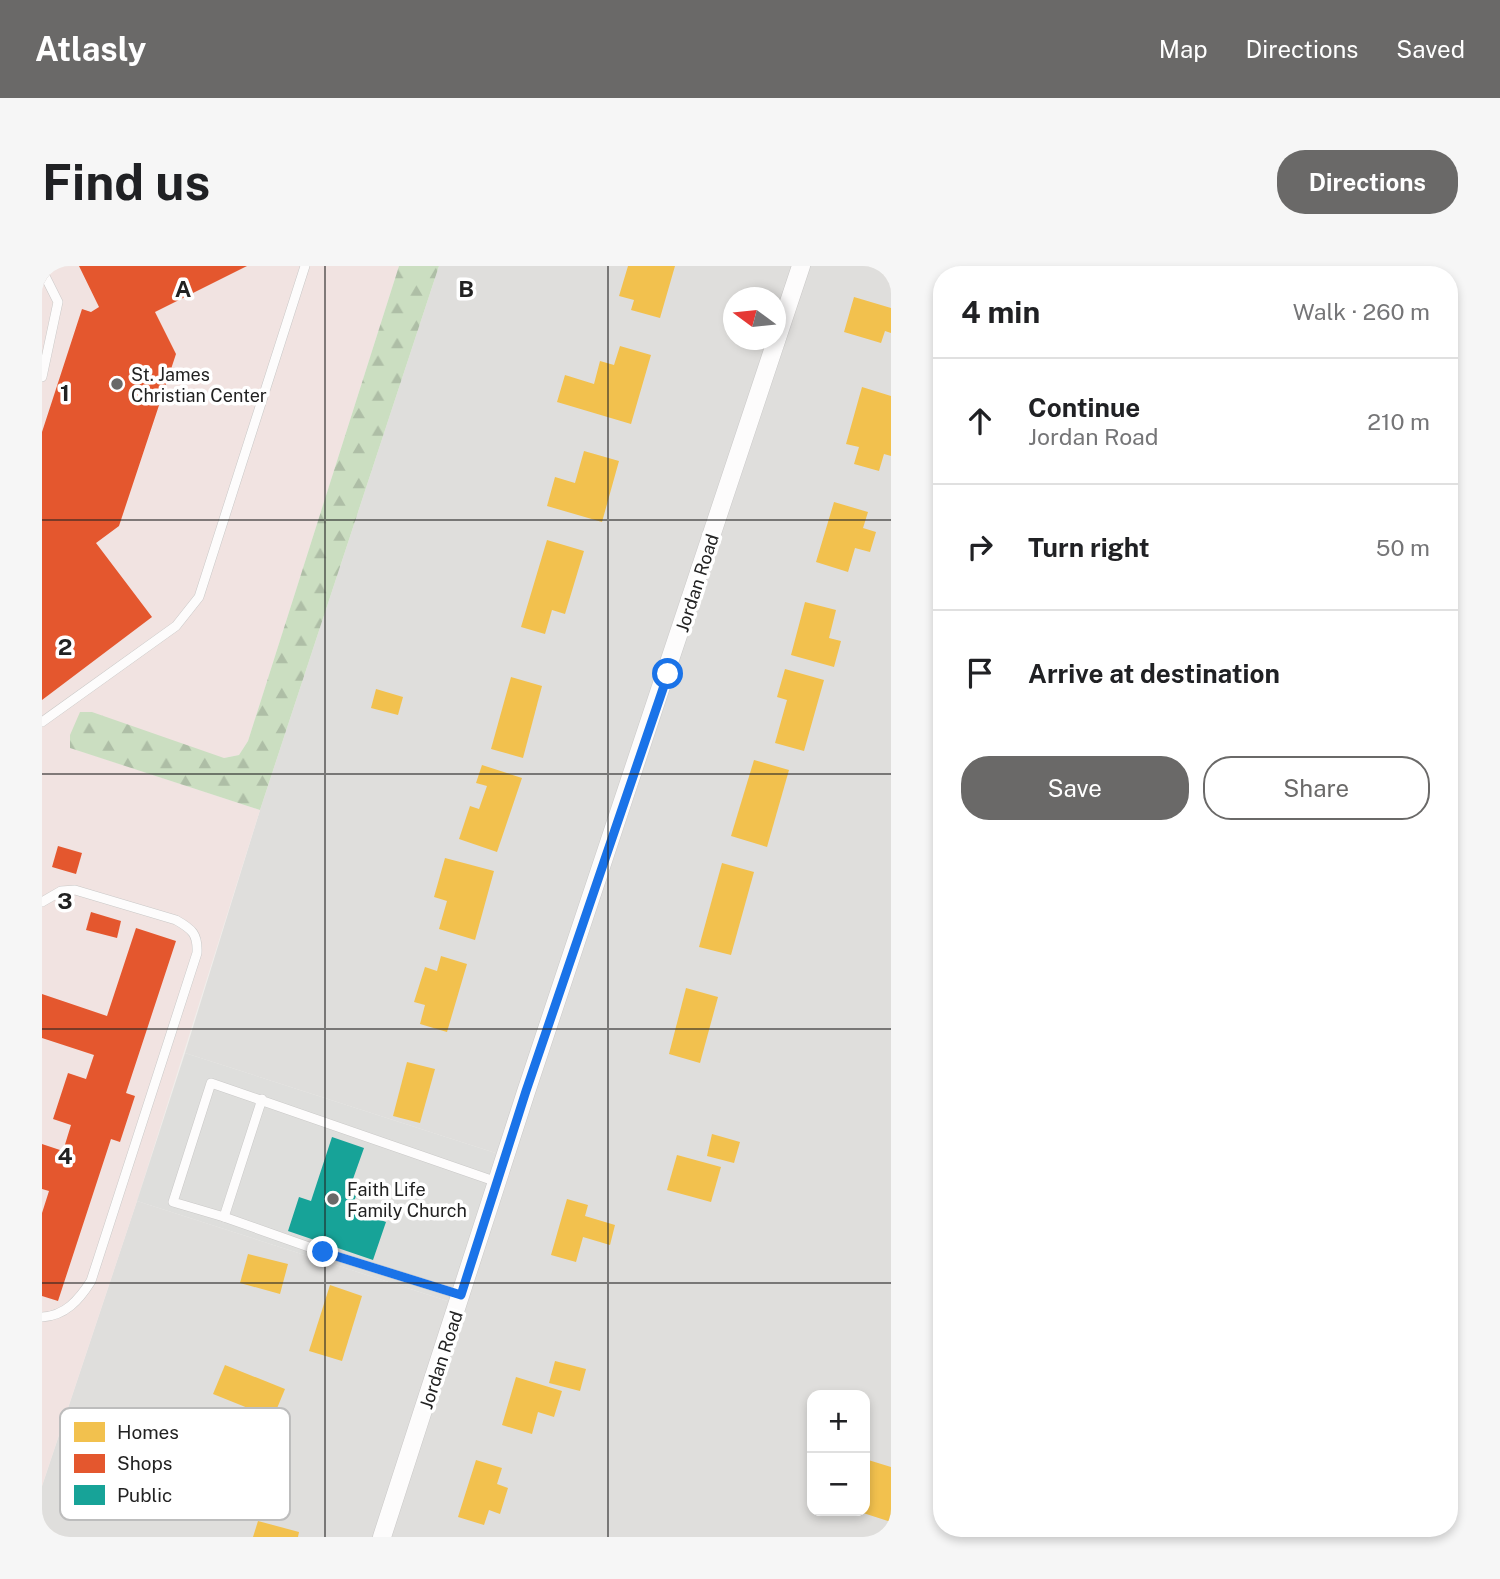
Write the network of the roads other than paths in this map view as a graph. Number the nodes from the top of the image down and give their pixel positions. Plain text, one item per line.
1 (305, 266) edge
2 (801, 266) edge
3 (42, 270) edge
4 (42, 377) edge
5 (42, 722) edge
6 (42, 902) edge
7 (266, 1100) junction
8 (498, 1182) junction
9 (224, 1217) junction
10 (461, 1295) junction
11 (42, 1317) edge
12 (382, 1537) edge

1 - 5 lane
2 - 8 street, Jordan Road
3 - 4 lane
6 - 11 lane
7 - 8 lane
7 - 9 lane
7 - 9 lane
8 - 10 street, Jordan Road
9 - 10 lane
10 - 12 street, Jordan Road

